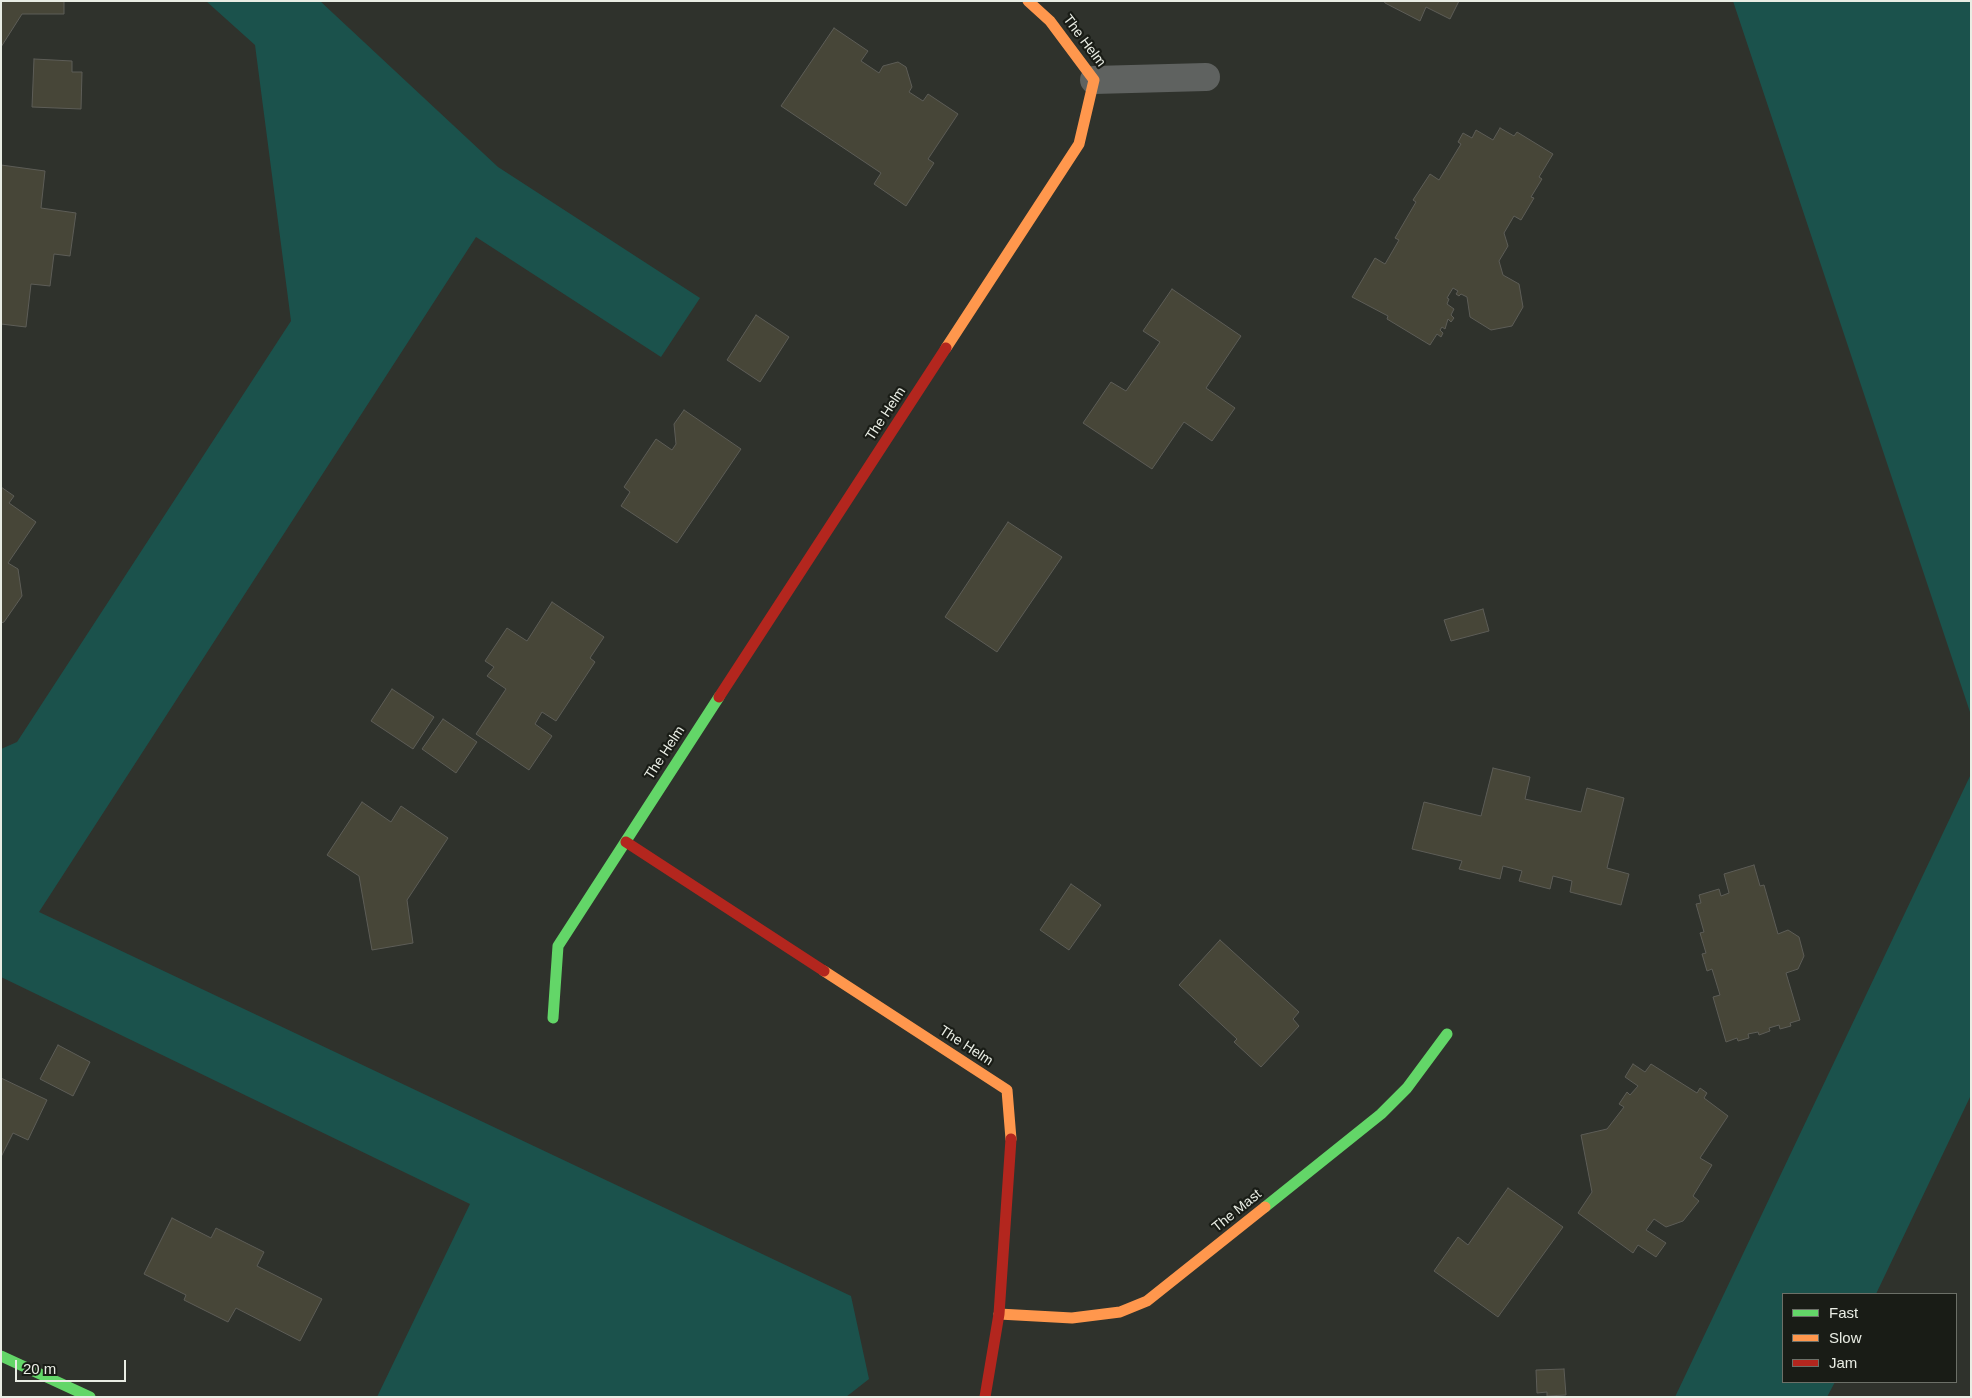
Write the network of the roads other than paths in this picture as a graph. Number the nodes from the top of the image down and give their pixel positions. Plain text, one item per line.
1 (1028, 1) edge
2 (1206, 77) dead end
3 (1094, 80) junction
4 (626, 842) junction
5 (552, 1018) dead end
6 (1448, 1034) dead end
7 (999, 1314) junction
8 (1, 1356) edge
9 (90, 1397) edge
10 (985, 1397) edge

1 - 3 street, The Helm
2 - 3 street
3 - 4 street, The Helm
4 - 5 street, The Helm
4 - 7 street, The Helm
6 - 7 street, The Mast
7 - 10 street, The Helm
8 - 9 street

